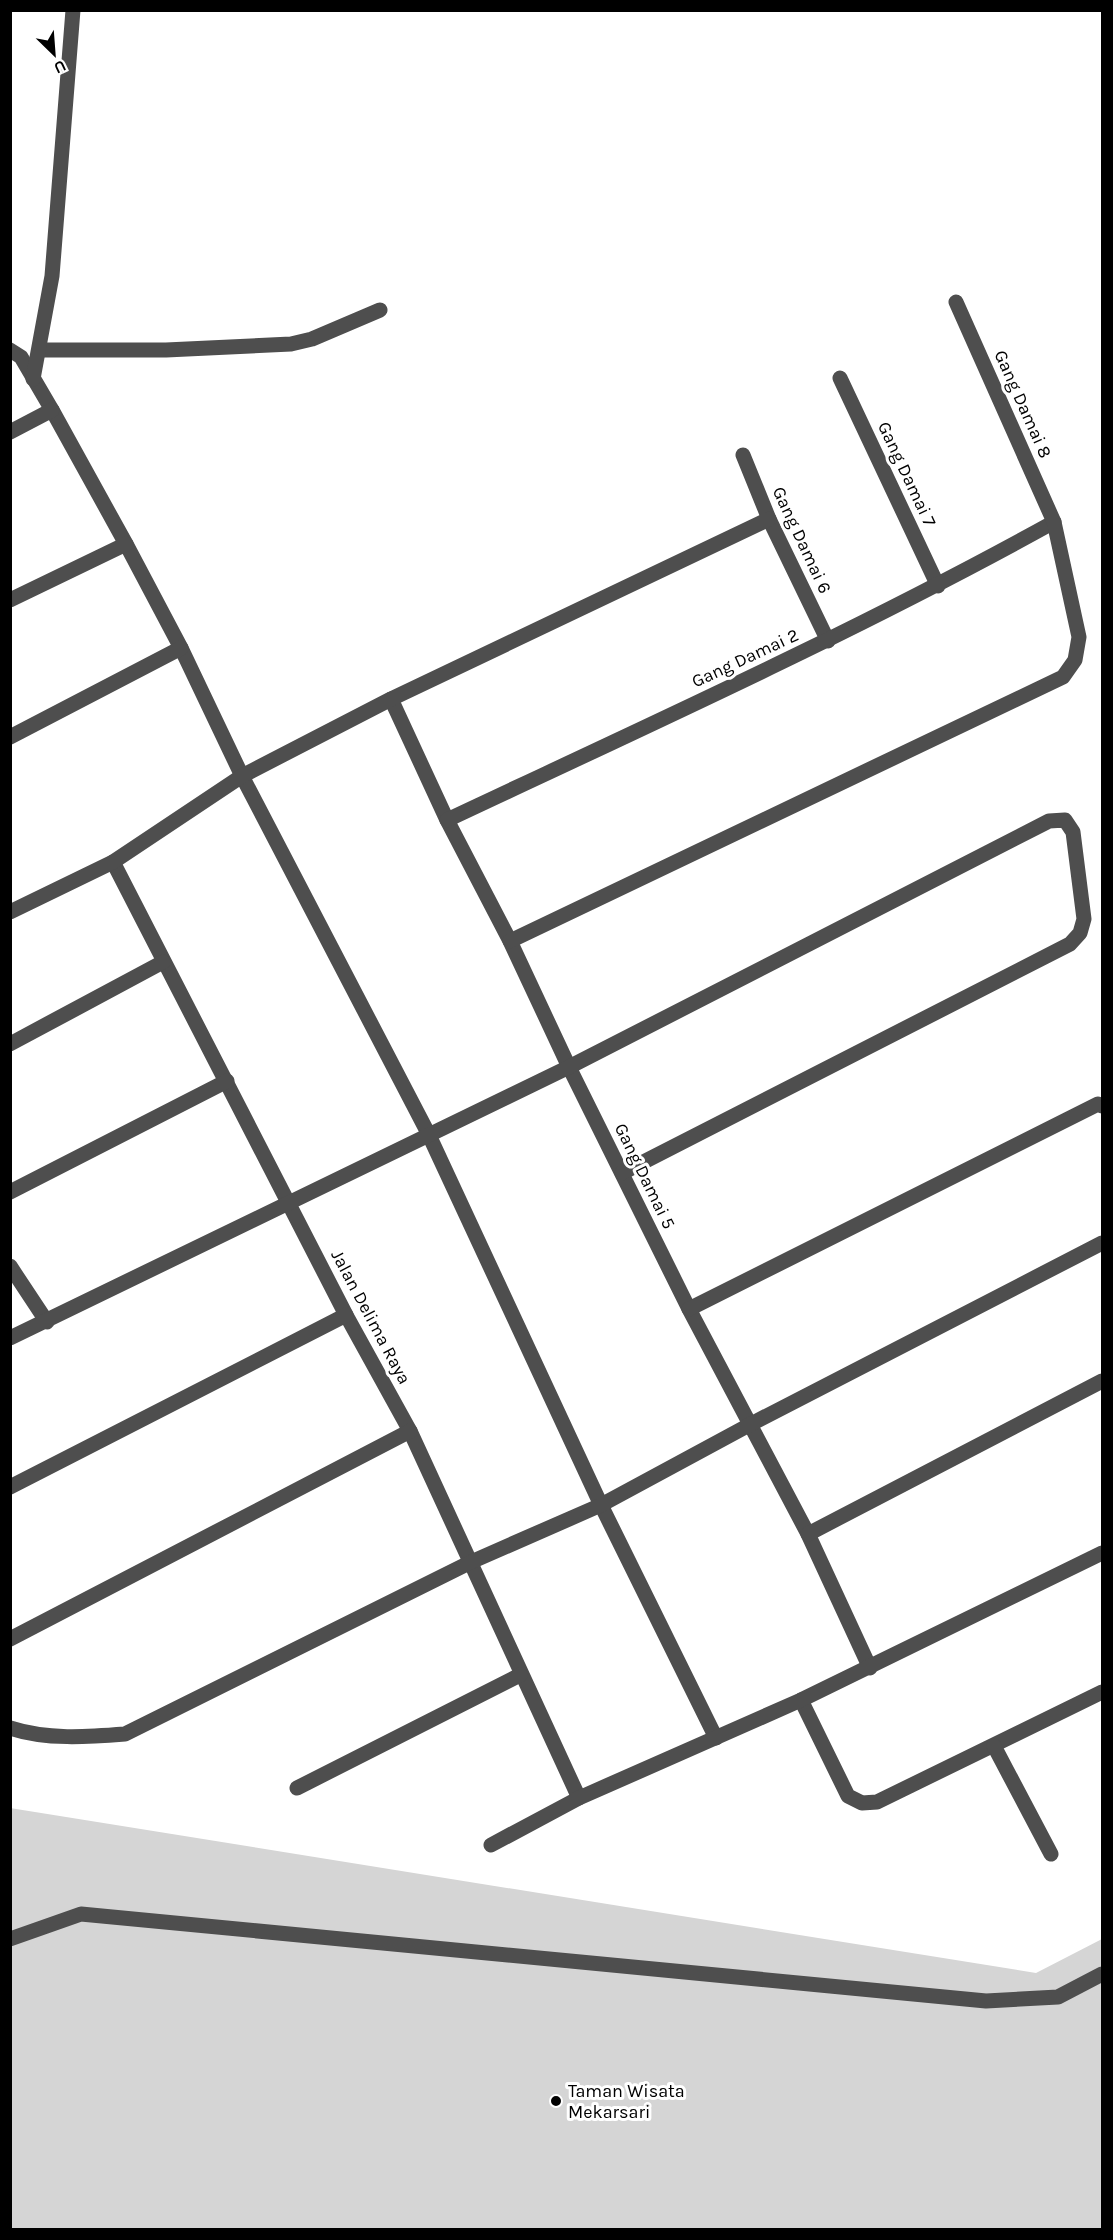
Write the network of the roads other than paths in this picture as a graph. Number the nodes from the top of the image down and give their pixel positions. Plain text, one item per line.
1 (73, 10) edge
2 (956, 302) dead end
3 (380, 310) dead end
4 (10, 350) edge
5 (39, 350) junction
6 (840, 378) dead end
7 (33, 379) junction
8 (52, 410) junction
9 (10, 432) edge
10 (743, 455) dead end
11 (769, 519) junction
12 (1054, 522) junction
13 (126, 544) junction
14 (938, 586) junction
15 (10, 600) edge
16 (828, 641) junction
17 (181, 648) junction
18 (391, 699) junction
19 (10, 737) edge
20 (242, 776) junction
21 (447, 820) junction
22 (113, 862) junction
23 (10, 912) edge
24 (510, 941) junction
25 (163, 962) junction
26 (10, 1044) edge
27 (568, 1067) junction
28 (227, 1081) junction
29 (1102, 1106) edge
30 (428, 1133) junction
31 (622, 1173) junction
32 (10, 1192) edge
33 (289, 1204) junction
34 (1102, 1243) edge
35 (10, 1266) edge
36 (689, 1309) junction
37 (346, 1315) junction
38 (47, 1322) junction
39 (10, 1338) edge
40 (1102, 1381) edge
41 (751, 1424) junction
42 (410, 1431) junction
43 (10, 1487) edge
44 (601, 1505) junction
45 (808, 1534) junction
46 (1102, 1553) edge
47 (471, 1562) junction
48 (10, 1639) edge
49 (870, 1668) junction
50 (520, 1674) junction
51 (1102, 1692) edge
52 (801, 1700) junction
53 (10, 1728) edge
54 (716, 1738) junction
55 (994, 1746) junction
56 (297, 1788) dead end
57 (579, 1798) junction
58 (491, 1845) dead end
59 (1051, 1854) dead end
60 (10, 1939) edge
61 (1102, 1974) edge

1 - 5 street
2 - 12 street, Gang Damai 8
3 - 5 street
4 - 7 street
5 - 7 street
6 - 14 street, Gang Damai 7
7 - 8 street
8 - 9 street
8 - 13 street
10 - 11 street, Gang Damai 6
11 - 16 street, Gang Damai 6
11 - 18 street
12 - 14 street, Gang Damai 2
12 - 24 street, Gang Damai 8
13 - 15 street
13 - 17 street
14 - 16 street, Gang Damai 2
16 - 21 street, Gang Damai 2
17 - 19 street
17 - 20 street
18 - 20 street
18 - 21 street, Gang Damai 5
20 - 22 street
20 - 30 street
21 - 24 street, Gang Damai 5
22 - 23 street
22 - 25 street, Jalan Delima Raya
24 - 27 street, Gang Damai 5
25 - 26 street
25 - 28 street, Jalan Delima Raya
27 - 30 street
27 - 31 street, Gang Damai 5
27 - 31 street
28 - 32 street
28 - 33 street, Jalan Delima Raya
29 - 36 street
30 - 33 street
30 - 44 street
31 - 36 street, Gang Damai 5
33 - 37 street, Jalan Delima Raya
33 - 38 street
34 - 41 street
35 - 38 street
36 - 41 street, Gang Damai 5
37 - 42 street, Jalan Delima Raya
37 - 43 street
38 - 39 street
40 - 45 street
41 - 44 street
41 - 45 street, Gang Damai 5
42 - 47 street, Jalan Delima Raya
42 - 48 street
44 - 47 street
44 - 54 street
45 - 49 street, Gang Damai 5
46 - 49 street
47 - 50 street, Jalan Delima Raya
47 - 53 street
49 - 52 street
50 - 56 street
50 - 57 street, Jalan Delima Raya
51 - 55 street
52 - 54 street
52 - 55 street
54 - 57 street
55 - 59 street
57 - 58 street
60 - 61 street

